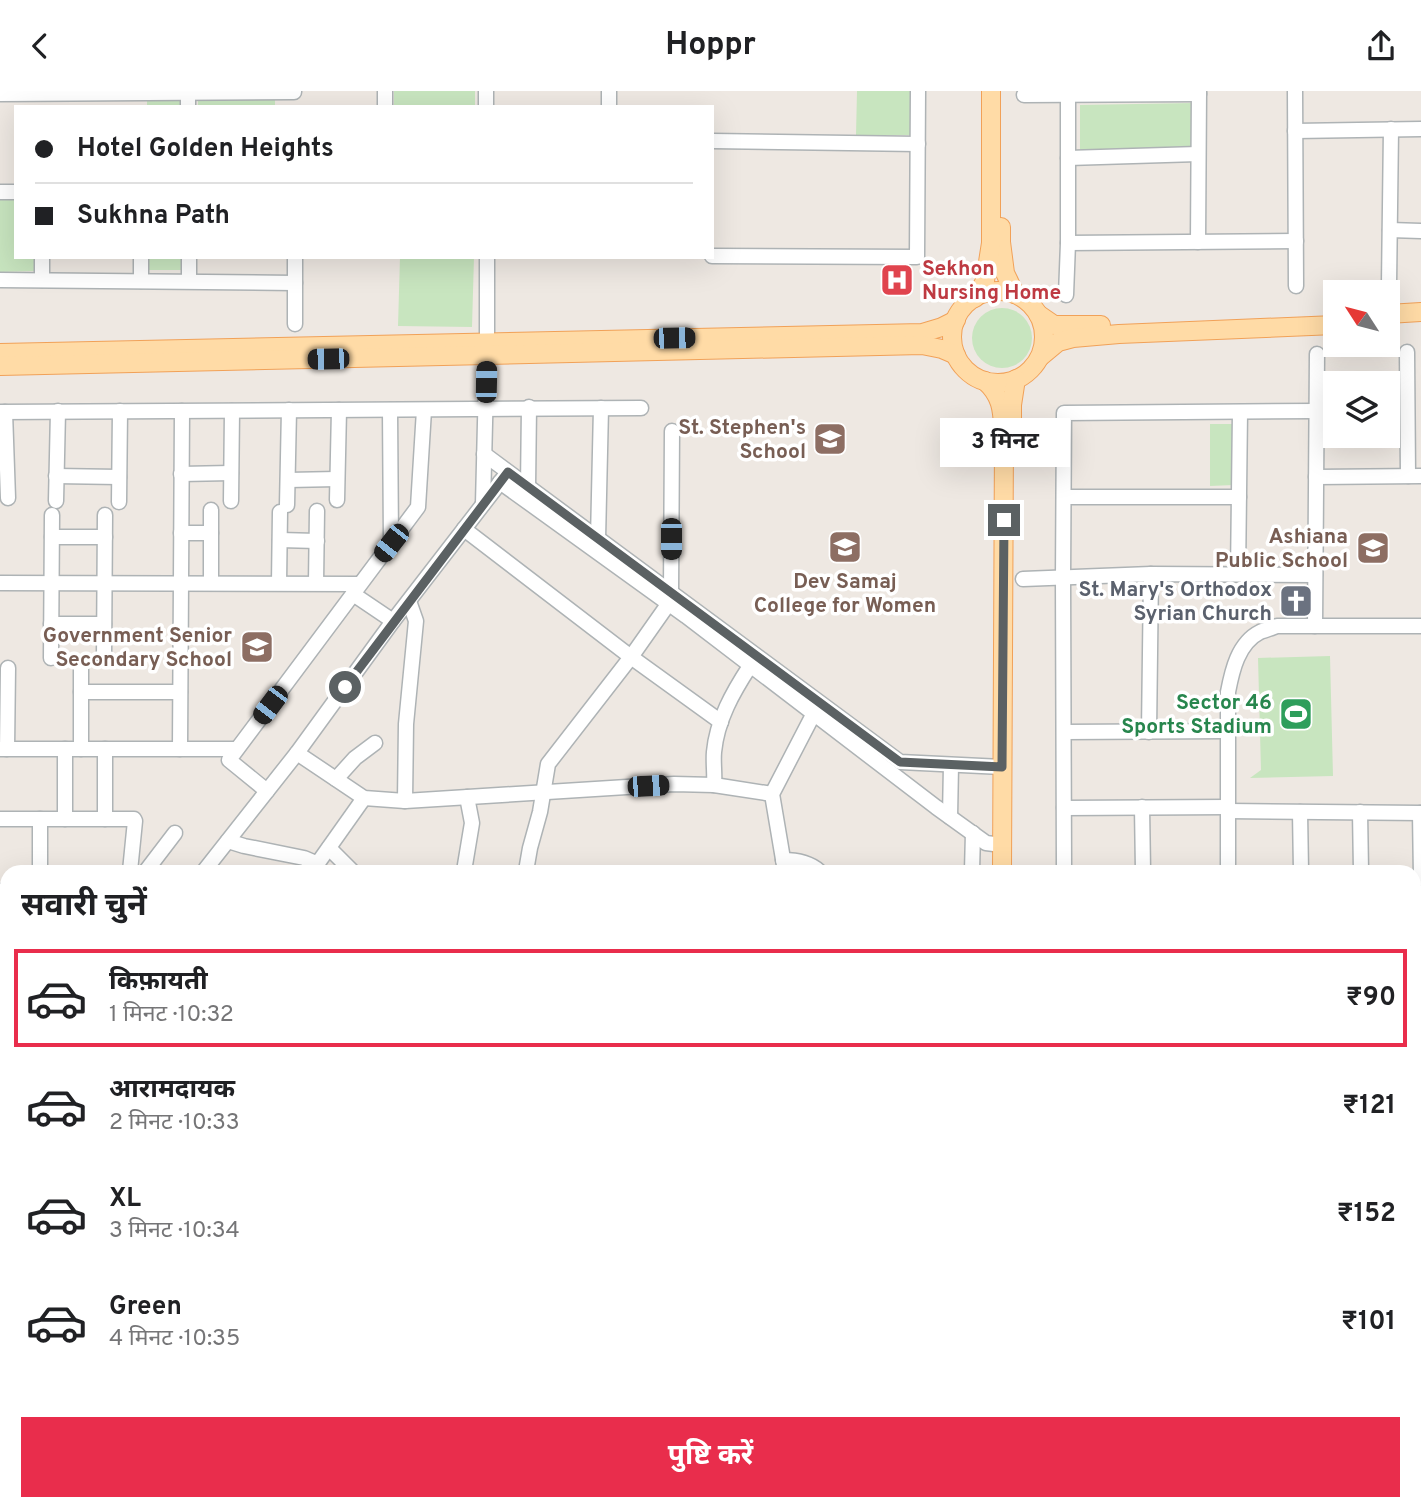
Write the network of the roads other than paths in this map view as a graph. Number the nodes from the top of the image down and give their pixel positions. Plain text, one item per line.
1 (294, 91) edge
2 (918, 91) edge
3 (991, 91) edge
4 (1002, 91) edge
5 (1295, 91) edge
6 (188, 92) edge
7 (4, 93) edge
8 (1199, 93) edge
9 (1068, 94) junction
10 (1024, 95) dead end
11 (43, 100) edge
12 (140, 100) edge
13 (1391, 129) junction
14 (1421, 129) edge
15 (1295, 131) junction
16 (714, 141) edge
17 (918, 144) junction
18 (1199, 154) junction
19 (1068, 158) junction
20 (1390, 230) junction
21 (1421, 231) edge
22 (1296, 241) junction
23 (1198, 242) junction
24 (1068, 243) junction
25 (714, 256) edge
26 (42, 259) edge
27 (141, 259) edge
28 (189, 259) edge
29 (295, 259) edge
30 (487, 259) edge
31 (0, 280) edge
32 (42, 280) junction
33 (1389, 280) edge
34 (141, 281) junction
35 (189, 281) junction
36 (295, 283) junction
37 (1296, 286) dead end
38 (1015, 294) junction
39 (1066, 295) dead end
40 (975, 297) junction
41 (1421, 312) edge
42 (1400, 313) edge
43 (1038, 314) junction
44 (1323, 316) edge
45 (956, 320) junction
46 (1421, 322) edge
47 (1400, 323) edge
48 (295, 324) dead end
49 (1323, 326) edge
50 (487, 349) junction
51 (1407, 352) dead end
52 (0, 353) edge
53 (1317, 354) dead end
54 (956, 355) junction
55 (1040, 357) junction
56 (0, 366) edge
57 (1016, 379) junction
58 (985, 381) junction
59 (1414, 391) edge
60 (529, 407) junction
61 (601, 408) junction
62 (641, 408) dead end
63 (289, 410) junction
64 (339, 410) junction
65 (390, 410) junction
66 (424, 410) junction
67 (485, 410) junction
68 (58, 411) junction
69 (120, 411) junction
70 (182, 411) junction
71 (232, 411) junction
72 (1316, 411) junction
73 (3, 412) edge
74 (1240, 412) junction
75 (672, 431) dead end
76 (484, 454) junction
77 (231, 473) junction
78 (181, 474) junction
79 (4, 475) edge
80 (56, 476) junction
81 (1415, 476) edge
82 (119, 477) junction
83 (504, 477) junction
84 (1316, 477) junction
85 (337, 479) junction
86 (288, 480) junction
87 (528, 487) junction
88 (1064, 496) junction
89 (1239, 497) junction
90 (8, 498) dead end
91 (337, 500) dead end
92 (230, 501) dead end
93 (119, 502) dead end
94 (483, 504) junction
95 (211, 510) dead end
96 (317, 511) dead end
97 (105, 515) dead end
98 (464, 529) junction
99 (181, 533) junction
100 (211, 533) junction
101 (52, 537) junction
102 (104, 537) junction
103 (598, 539) junction
104 (280, 540) junction
105 (317, 541) junction
106 (391, 543) junction
107 (1151, 574) junction
108 (1238, 575) junction
109 (1315, 575) junction
110 (1063, 578) junction
111 (1023, 579) dead end
112 (0, 583) edge
113 (52, 583) junction
114 (104, 583) junction
115 (181, 583) junction
116 (211, 583) junction
117 (279, 583) junction
118 (316, 583) junction
119 (356, 589) junction
120 (670, 598) junction
121 (409, 601) junction
122 (393, 621) junction
123 (51, 624) junction
124 (104, 624) junction
125 (1421, 625) edge
126 (1315, 626) junction
127 (104, 657) dead end
128 (631, 657) junction
129 (51, 658) dead end
130 (81, 664) dead end
131 (750, 666) junction
132 (8, 668) dead end
133 (81, 692) junction
134 (180, 692) junction
135 (4, 693) edge
136 (814, 713) junction
137 (721, 722) junction
138 (1150, 731) junction
139 (1228, 731) junction
140 (1064, 732) junction
141 (375, 743) dead end
142 (4, 749) edge
143 (65, 749) junction
144 (81, 749) junction
145 (105, 749) junction
146 (180, 749) junction
147 (236, 750) junction
148 (297, 753) junction
149 (951, 765) junction
150 (1002, 767) junction
151 (336, 779) junction
152 (714, 785) junction
153 (267, 791) junction
154 (542, 792) junction
155 (772, 794) junction
156 (364, 797) junction
157 (467, 797) junction
158 (405, 801) junction
159 (1142, 807) junction
160 (1064, 808) junction
161 (1228, 809) junction
162 (1300, 812) junction
163 (1360, 813) junction
164 (1421, 813) edge
165 (950, 817) junction
166 (0, 819) edge
167 (40, 819) junction
168 (65, 819) junction
169 (105, 819) junction
170 (176, 833) dead end
171 (972, 833) junction
172 (228, 841) junction
173 (1002, 845) junction
174 (329, 848) junction
175 (40, 865) edge
176 (131, 865) edge
177 (151, 865) edge
178 (209, 865) edge
179 (312, 865) edge
180 (317, 865) edge
181 (346, 865) edge
182 (465, 865) edge
183 (527, 865) edge
184 (783, 865) edge
185 (788, 865) edge
186 (808, 865) edge
187 (972, 865) edge
188 (1002, 865) edge
189 (1014, 865) edge
190 (1064, 865) edge
191 (1143, 865) edge
192 (1228, 865) edge
193 (1301, 865) edge
194 (1361, 865) edge
195 (1421, 878) edge

1 - 6 street
2 - 17 street
3 - 40 main road
4 - 38 main road
5 - 15 street
6 - 12 street
7 - 11 street
8 - 9 street
8 - 18 street
9 - 10 street
9 - 19 street
11 - 12 street
13 - 14 street
13 - 15 street
13 - 20 street
15 - 22 street
16 - 17 street
17 - 25 street
18 - 19 street
18 - 23 street
19 - 24 street
20 - 21 street
20 - 33 street
22 - 23 street
22 - 37 street
23 - 24 street
24 - 39 street
26 - 32 street
27 - 34 street
28 - 35 street
29 - 36 street
30 - 50 street
31 - 32 street
32 - 34 street
34 - 35 street
35 - 36 street
36 - 48 street
38 - 40 main road
38 - 43 main road
40 - 45 main road
41 - 42 main road
43 - 44 main road
43 - 55 main road
45 - 50 main road
45 - 54 main road
46 - 47 main road
49 - 55 main road
50 - 52 main road
50 - 54 main road
50 - 56 main road
50 - 67 street
51 - 59 street
53 - 72 street
54 - 58 main road
55 - 57 main road
57 - 58 main road
57 - 189 main road
58 - 150 main road
59 - 81 street
60 - 61 street
60 - 67 street
60 - 87 street
61 - 62 street
61 - 103 street
63 - 64 street
63 - 71 street
63 - 86 street
64 - 65 street
64 - 85 street
65 - 66 street
65 - 106 street
66 - 67 street
66 - 106 street
67 - 76 street
68 - 69 street
68 - 73 street
68 - 80 street
69 - 70 street
69 - 82 street
70 - 71 street
70 - 78 street
71 - 77 street
72 - 74 street
72 - 84 street
73 - 79 street
74 - 88 street
74 - 89 street
75 - 120 street
76 - 83 street
76 - 94 street
77 - 78 street
77 - 92 street
78 - 99 street
79 - 90 street
80 - 82 street
80 - 101 street
81 - 84 street
82 - 93 street
83 - 87 street
83 - 94 street
83 - 120 street
84 - 109 street
85 - 86 street
85 - 91 street
86 - 104 street
87 - 103 street
88 - 89 street
88 - 110 street
89 - 108 street
94 - 98 street
95 - 100 street
96 - 105 street
97 - 102 street
98 - 121 street
98 - 128 street
99 - 100 street
99 - 115 street
100 - 116 street
101 - 102 street
101 - 113 street
102 - 114 street
103 - 120 street
104 - 105 street
104 - 117 street
105 - 118 street
106 - 119 street
107 - 108 street
107 - 110 street
107 - 138 street
108 - 109 street
109 - 126 street
110 - 111 street
110 - 140 street
112 - 113 street
113 - 114 street
113 - 123 street
114 - 115 street
114 - 124 street
115 - 116 street
115 - 134 street
116 - 117 street
117 - 118 street
118 - 119 street
119 - 122 street
119 - 147 street
120 - 128 street
120 - 131 street
120 - 149 street
121 - 122 street
121 - 158 street
122 - 148 street
123 - 124 street
123 - 129 street
124 - 127 street
125 - 126 street
126 - 139 street
128 - 137 street
128 - 154 street
130 - 133 street
131 - 136 street
131 - 137 street
132 - 135 street
133 - 134 street
133 - 144 street
134 - 146 street
135 - 142 street
136 - 155 street
136 - 165 street
137 - 152 street
138 - 139 street
138 - 140 street
139 - 161 street
140 - 160 street
141 - 151 street
142 - 143 street
143 - 144 street
143 - 168 street
144 - 145 street
145 - 146 street
145 - 169 street
146 - 147 street
147 - 153 street
148 - 151 street
148 - 153 street
149 - 150 street
149 - 165 street
150 - 173 main road
151 - 156 street
152 - 154 street
152 - 155 street
153 - 172 street
154 - 157 street
154 - 183 street
155 - 184 street
156 - 158 street
156 - 174 street
157 - 158 street
157 - 182 street
159 - 160 street
159 - 161 street
159 - 191 street
160 - 190 street
161 - 162 street
161 - 192 street
162 - 163 street
162 - 193 street
163 - 164 street
163 - 194 street
164 - 195 street
165 - 171 street
166 - 167 street
167 - 168 street
167 - 175 street
168 - 169 street
169 - 176 street
170 - 177 street
171 - 173 street
171 - 187 street
172 - 178 street
172 - 179 street
173 - 188 main road
174 - 180 street
174 - 181 street
185 - 186 street

